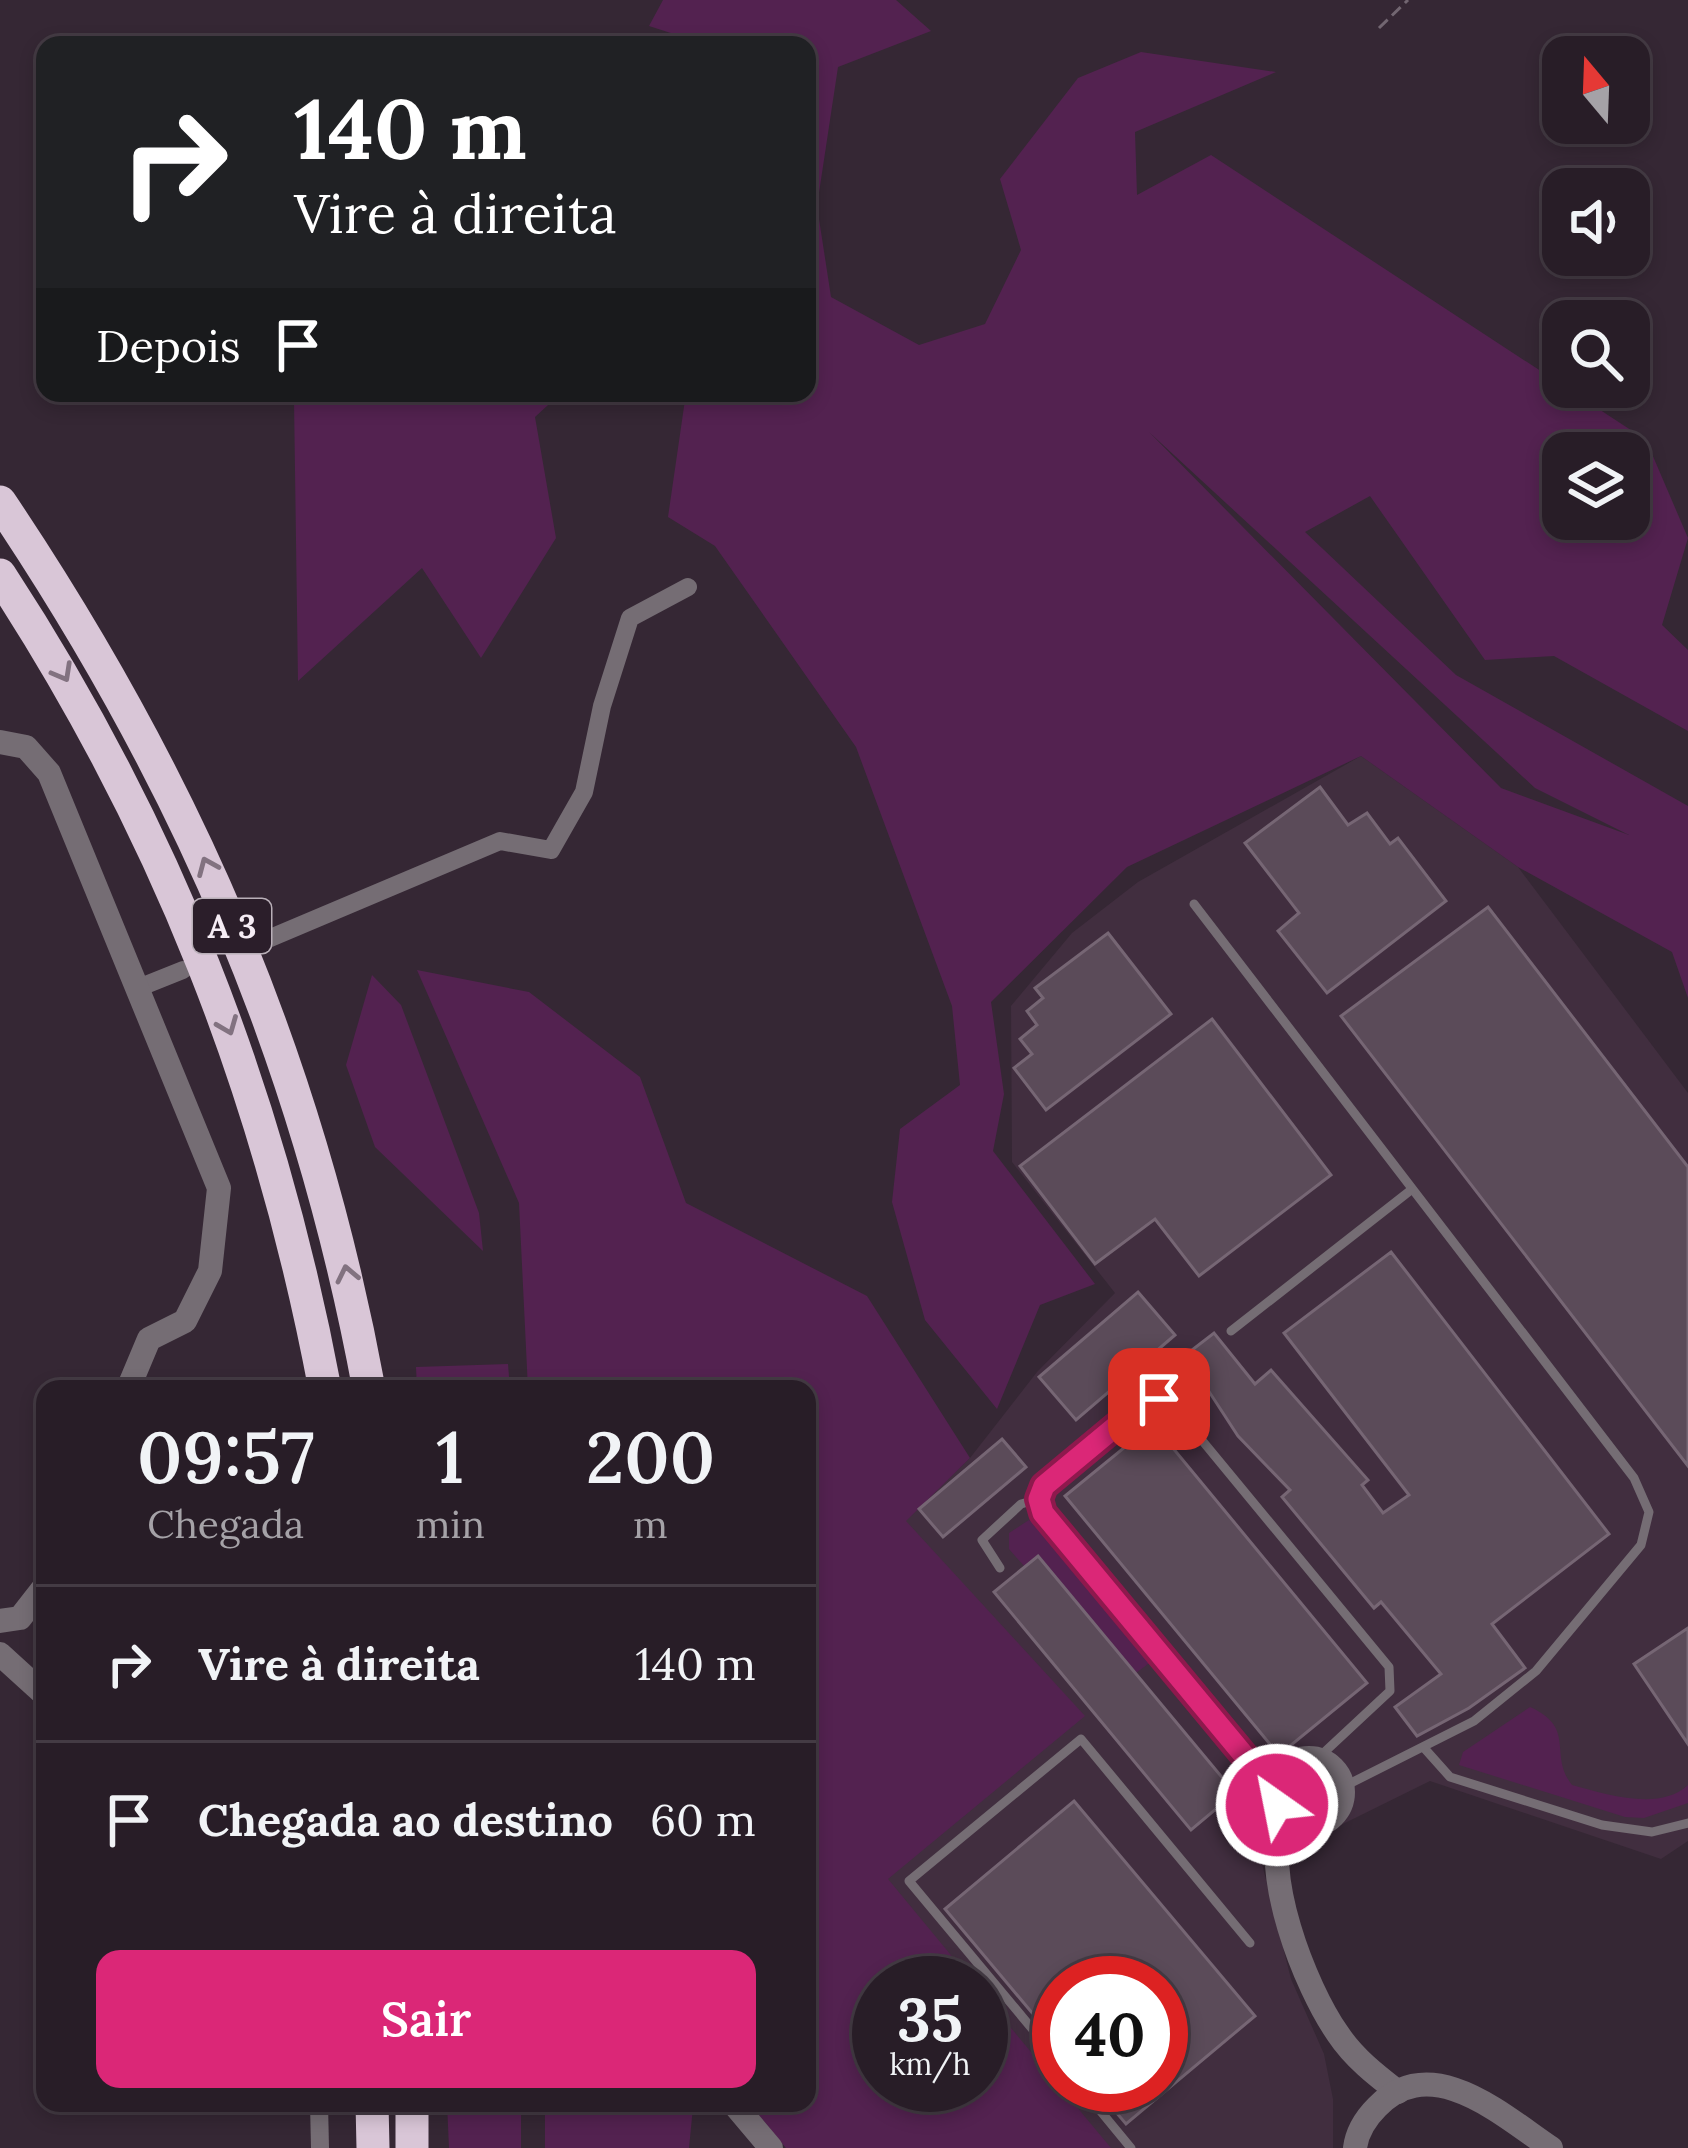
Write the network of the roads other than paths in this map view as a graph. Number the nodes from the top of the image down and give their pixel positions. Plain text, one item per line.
1 (0, 502) edge
2 (0, 574) edge
3 (688, 587) dead end
4 (0, 742) edge
5 (1193, 904) dead end
6 (268, 939) dead end
7 (183, 970) dead end
8 (138, 988) junction
9 (1411, 1190) junction
10 (1231, 1331) dead end
11 (132, 1380) edge
12 (323, 1380) edge
13 (367, 1380) edge
14 (1039, 1499) junction
15 (1000, 1568) dead end
16 (36, 1598) edge
17 (0, 1621) edge
18 (0, 1654) edge
19 (36, 1687) edge
20 (1425, 1749) junction
21 (1317, 1759) junction
22 (1276, 1785) junction
23 (1343, 1787) junction
24 (1284, 1815) junction
25 (1688, 1823) edge
26 (1250, 1943) dead end
27 (1032, 2028) edge
28 (1398, 2092) junction
29 (319, 2112) edge
30 (373, 2112) edge
31 (412, 2112) edge
32 (741, 2112) edge
33 (1101, 2112) edge
34 (320, 2148) edge
35 (373, 2148) edge
36 (412, 2148) edge
37 (772, 2148) edge
38 (1131, 2148) edge
39 (1355, 2148) edge
40 (1551, 2148) edge

13 -> 1 highway, A 3
2 -> 12 highway, A 3
3 - 6 street
4 - 8 street
5 - 9 lane
7 - 8 street
8 - 11 street
9 - 10 lane
9 - 20 lane
14 - 15 lane
14 - 21 lane
14 - 22 lane
16 - 17 street
18 - 19 street
20 - 23 lane
20 - 25 lane
21 - 22 street
21 - 23 street
22 - 24 street
23 - 24 street
24 - 28 street
26 - 27 lane
28 - 39 street
28 - 40 street
29 - 34 street
30 - 35 highway
31 - 36 highway
32 - 37 street
33 - 38 lane

